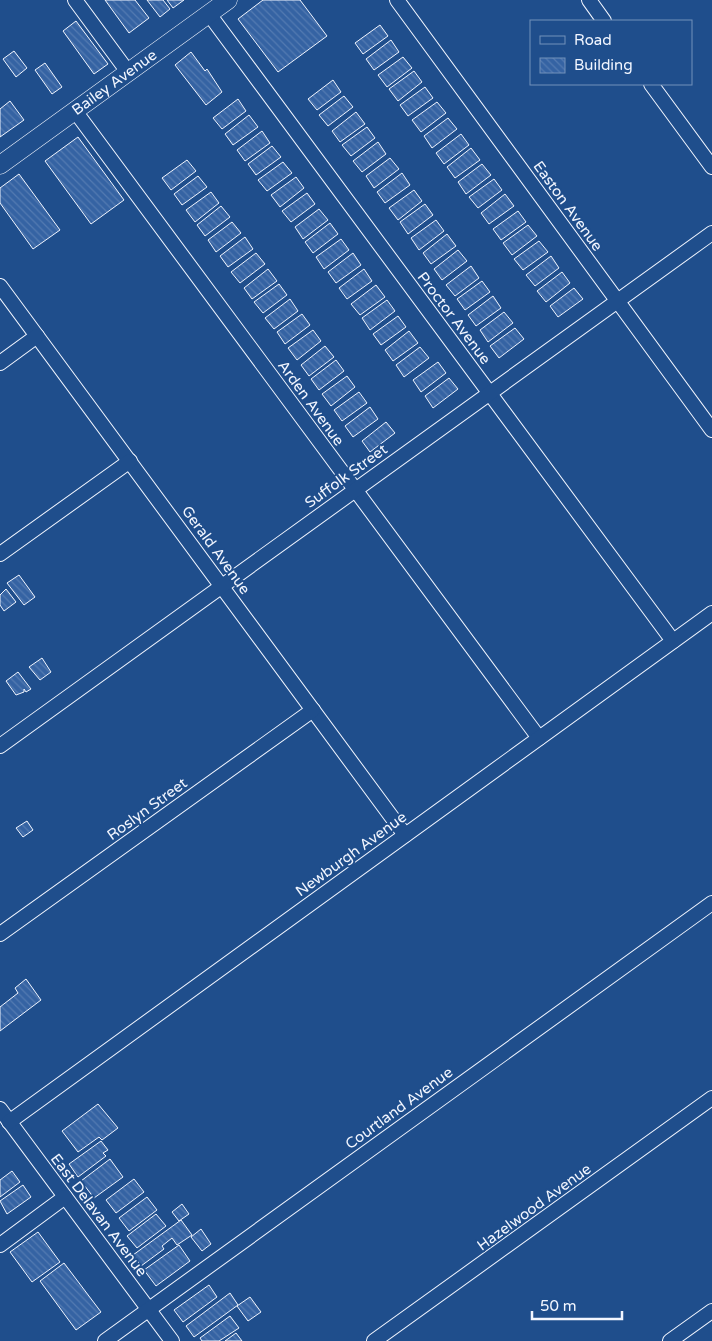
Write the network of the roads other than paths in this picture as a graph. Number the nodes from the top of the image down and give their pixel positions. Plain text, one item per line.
1 (75, 0) edge
2 (228, 0) edge
3 (397, 0) edge
4 (589, 0) edge
5 (209, 14) junction
6 (603, 20) edge
7 (128, 72) junction
8 (652, 85) edge
9 (75, 111) junction
10 (0, 165) edge
11 (712, 167) edge
12 (712, 233) edge
13 (0, 286) edge
14 (618, 302) junction
15 (37, 336) junction
16 (0, 363) edge
17 (490, 393) junction
18 (712, 430) edge
19 (130, 461) junction
20 (356, 490) junction
21 (0, 554) edge
22 (222, 586) junction
23 (712, 614) edge
24 (674, 641) junction
25 (313, 710) junction
26 (539, 738) junction
27 (0, 746) edge
28 (405, 835) junction
29 (712, 903) edge
30 (0, 934) edge
31 (712, 1098) edge
32 (0, 1109) edge
33 (9, 1122) junction
34 (65, 1197) junction
35 (0, 1245) edge
36 (148, 1309) junction
37 (712, 1311) edge
38 (105, 1341) edge
39 (172, 1341) edge
40 (374, 1341) edge
41 (670, 1341) edge

1 - 7 street
2 - 5 main road, Bailey Avenue
3 - 14 street, Easton Avenue
4 - 6 street
5 - 7 main road, Bailey Avenue
5 - 17 street, Proctor Avenue
7 - 9 main road, Bailey Avenue
8 - 11 street
9 - 10 main road, Bailey Avenue
9 - 20 street, Arden Avenue
12 - 14 street, Suffolk Street
13 - 15 street, Gerald Avenue
14 - 17 street, Suffolk Street
14 - 18 street, Easton Avenue
15 - 16 street
15 - 19 street, Gerald Avenue
17 - 20 street, Suffolk Street
17 - 24 street, Proctor Avenue
19 - 21 street
19 - 22 street, Gerald Avenue
20 - 22 street, Suffolk Street
20 - 26 street, Arden Avenue
22 - 25 street, Gerald Avenue
22 - 27 street, Suffolk Street
23 - 24 street, Newburgh Avenue
24 - 26 street, Newburgh Avenue
25 - 28 street, Gerald Avenue
25 - 30 street, Roslyn Street
26 - 28 street, Newburgh Avenue
28 - 33 street, Newburgh Avenue
29 - 36 street, Courtland Avenue
31 - 40 street, Hazelwood Avenue
32 - 33 street, East Delavan Avenue
33 - 34 street, East Delavan Avenue
34 - 35 street
34 - 36 street, East Delavan Avenue
36 - 38 street, Courtland Avenue
36 - 39 street, East Delavan Avenue
37 - 41 street

